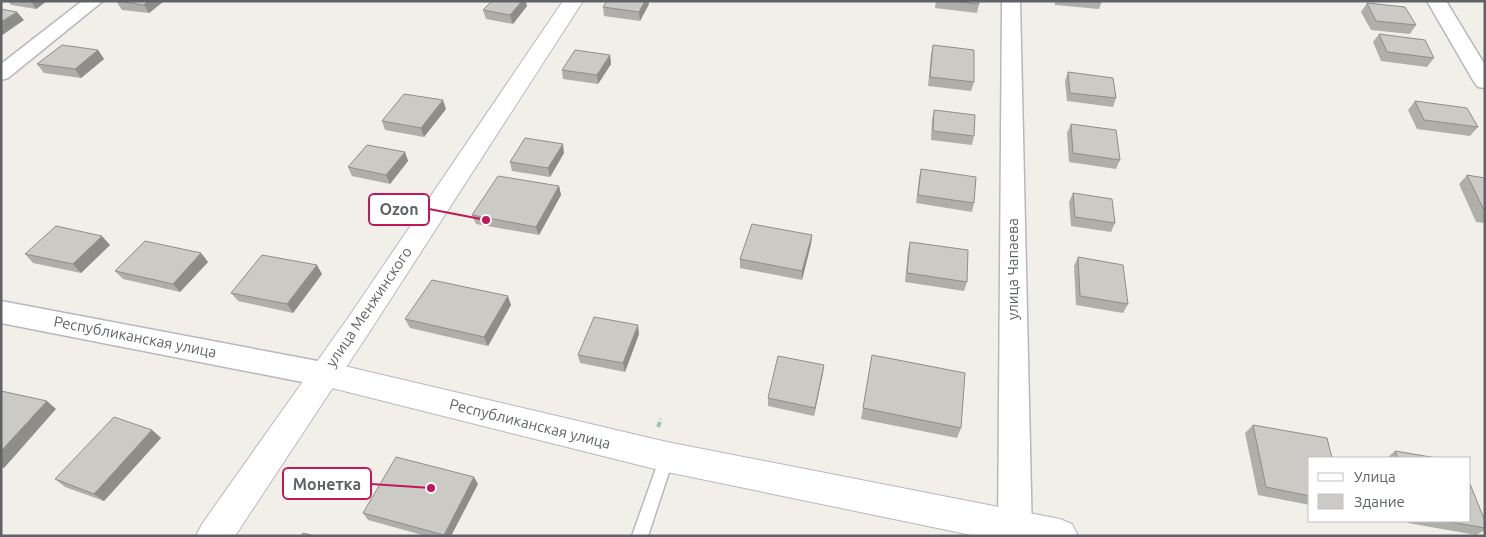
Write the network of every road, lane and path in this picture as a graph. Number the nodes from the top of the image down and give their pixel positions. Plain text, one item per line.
1 (94, 1) edge
2 (572, 1) edge
3 (1011, 1) edge
4 (1436, 1) edge
5 (1, 74) edge
6 (1485, 82) edge
7 (1, 312) edge
8 (323, 374) junction
9 (667, 457) junction
10 (1015, 531) edge
11 (214, 536) edge
12 (640, 536) edge
13 (1060, 536) edge

1 - 5 street
2 - 8 main road, улица Менжинского
3 - 10 street, улица Чапаева
4 - 6 street
7 - 8 street, Республиканская улица
8 - 9 main road, Республиканская улица
8 - 11 main road, улица Менжинского
9 - 10 main road, Республиканская улица
9 - 12 lane
10 - 13 main road, Республиканская улица

